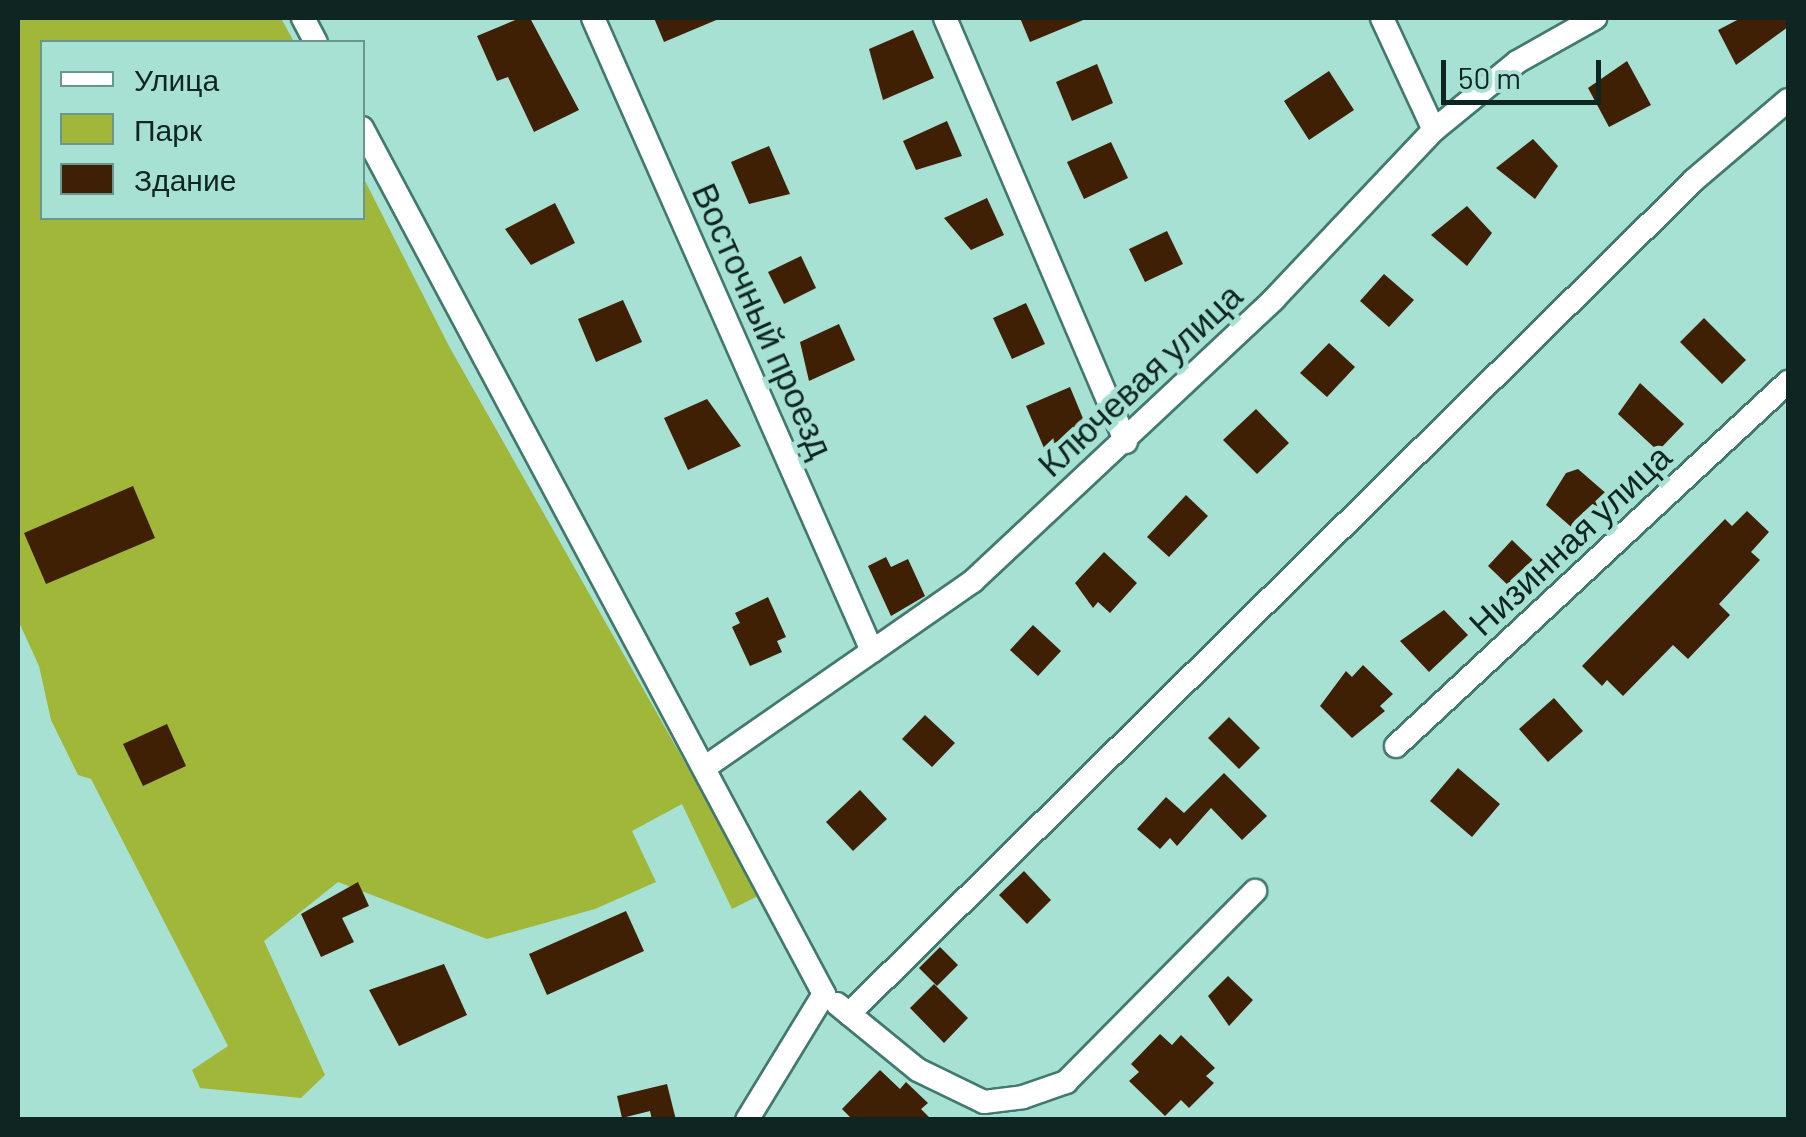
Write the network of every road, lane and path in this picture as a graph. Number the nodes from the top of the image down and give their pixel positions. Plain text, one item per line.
1 (303, 18) edge
2 (593, 18) edge
3 (945, 18) edge
4 (1382, 18) edge
5 (1594, 18) edge
6 (315, 40) edge
7 (1788, 100) edge
8 (1434, 130) junction
9 (365, 134) edge
10 (1788, 382) edge
11 (1126, 442) junction
12 (872, 651) junction
13 (1396, 746) dead end
14 (706, 766) junction
15 (1255, 891) dead end
16 (824, 994) junction
17 (849, 1014) junction
18 (748, 1120) edge

1 - 6 street
2 - 12 street, Восточный проезд
3 - 11 street
4 - 8 street
5 - 8 street, Ключевая улица
7 - 17 street
8 - 11 street, Ключевая улица
9 - 14 street
10 - 13 street, Низинная улица
11 - 12 street, Ключевая улица
12 - 14 street, Ключевая улица
14 - 16 street
15 - 17 street
16 - 17 street
16 - 18 street

